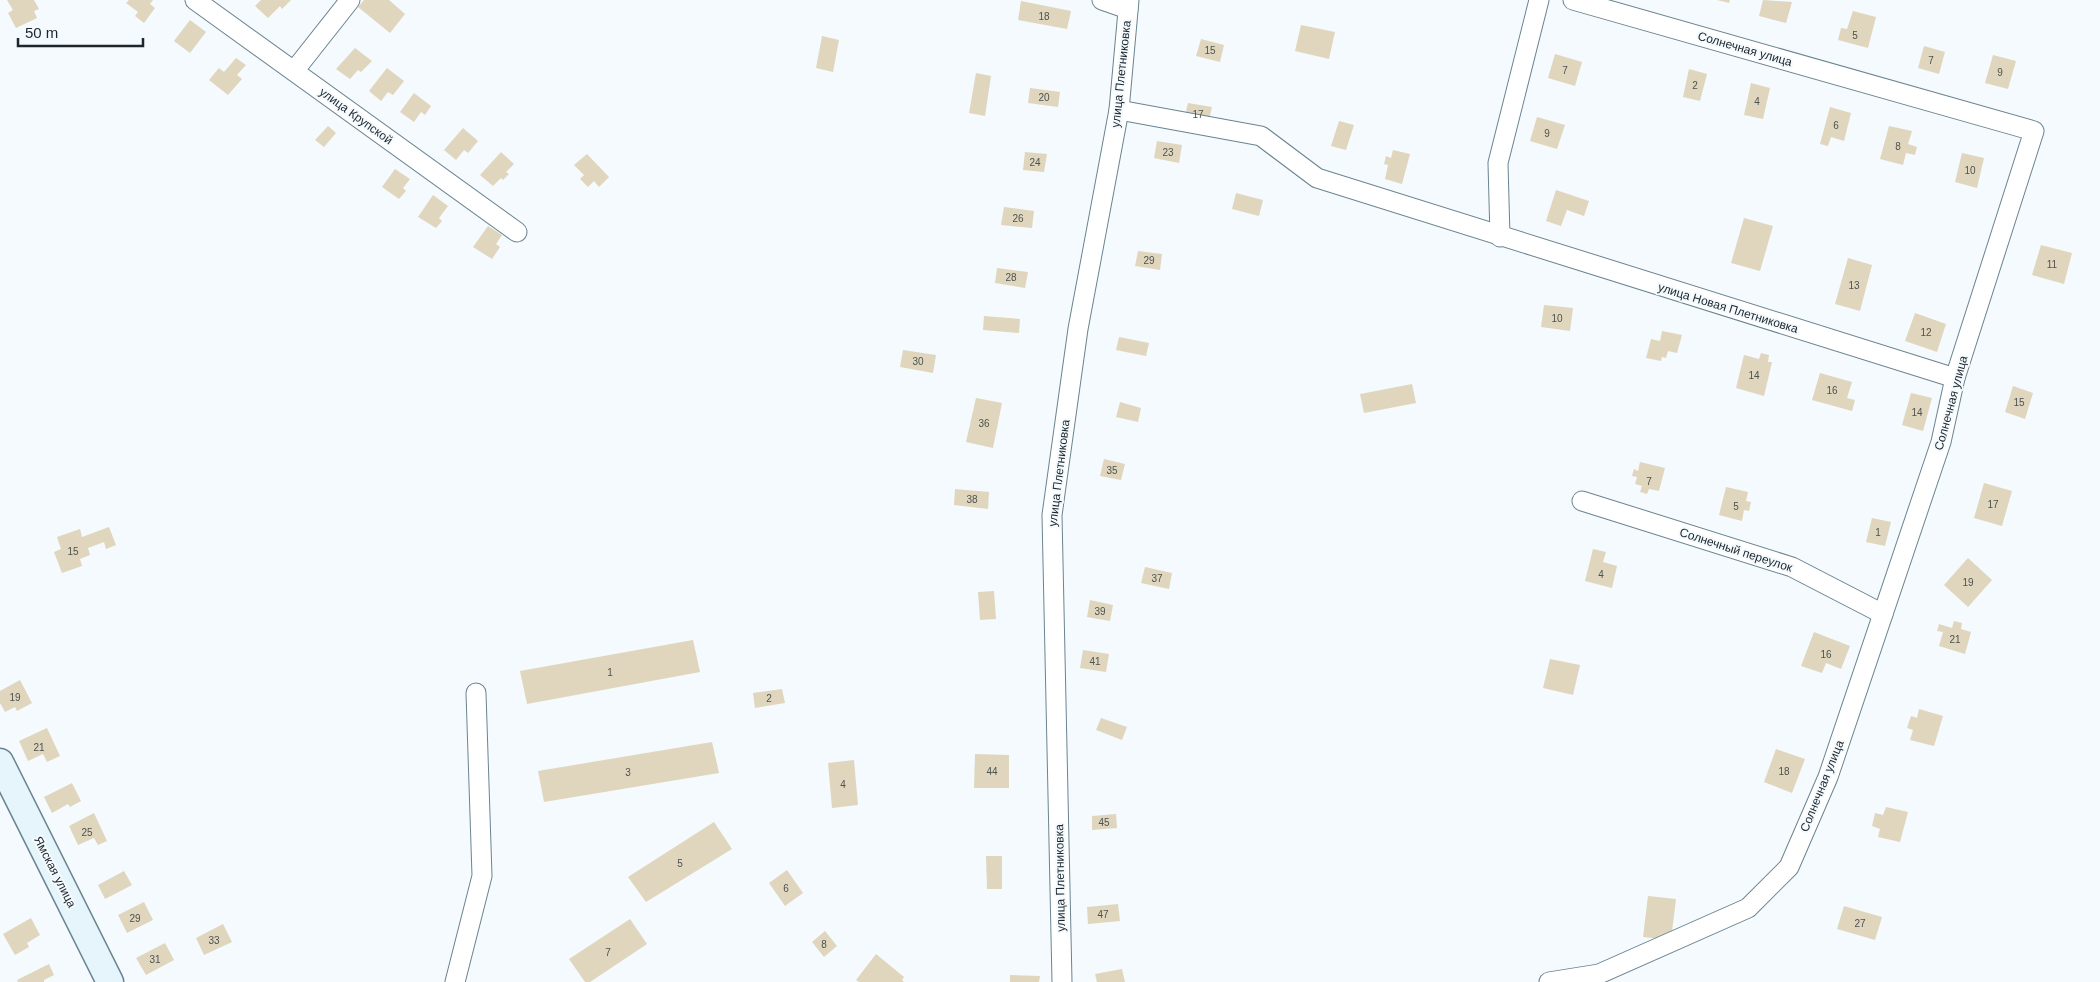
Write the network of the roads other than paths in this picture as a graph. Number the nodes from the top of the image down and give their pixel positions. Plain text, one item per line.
1 (195, 0) edge
2 (350, 0) edge
3 (1102, 0) edge
4 (1539, 0) edge
5 (1573, 0) edge
6 (1128, 4) edge
7 (294, 71) junction
8 (1119, 110) junction
9 (517, 232) dead end
10 (1500, 237) junction
11 (1955, 378) junction
12 (1582, 501) dead end
13 (1883, 614) junction
14 (476, 693) dead end
15 (0, 762) edge
16 (110, 982) edge
17 (455, 982) edge
18 (1062, 982) edge
19 (1549, 982) edge

1 - 7 street, улица Крупской
2 - 7 street
3 - 6 street
4 - 10 street
5 - 11 street, Солнечная улица
6 - 8 street, улица Плетниковка
7 - 9 street, улица Крупской
8 - 10 street, улица Новая Плетниковка
8 - 18 street, улица Плетниковка
10 - 11 street, улица Новая Плетниковка
11 - 13 street, Солнечная улица
12 - 13 street, Солнечный переулок
13 - 19 street, Солнечная улица
14 - 17 street
15 - 16 main road, Ямская улица

